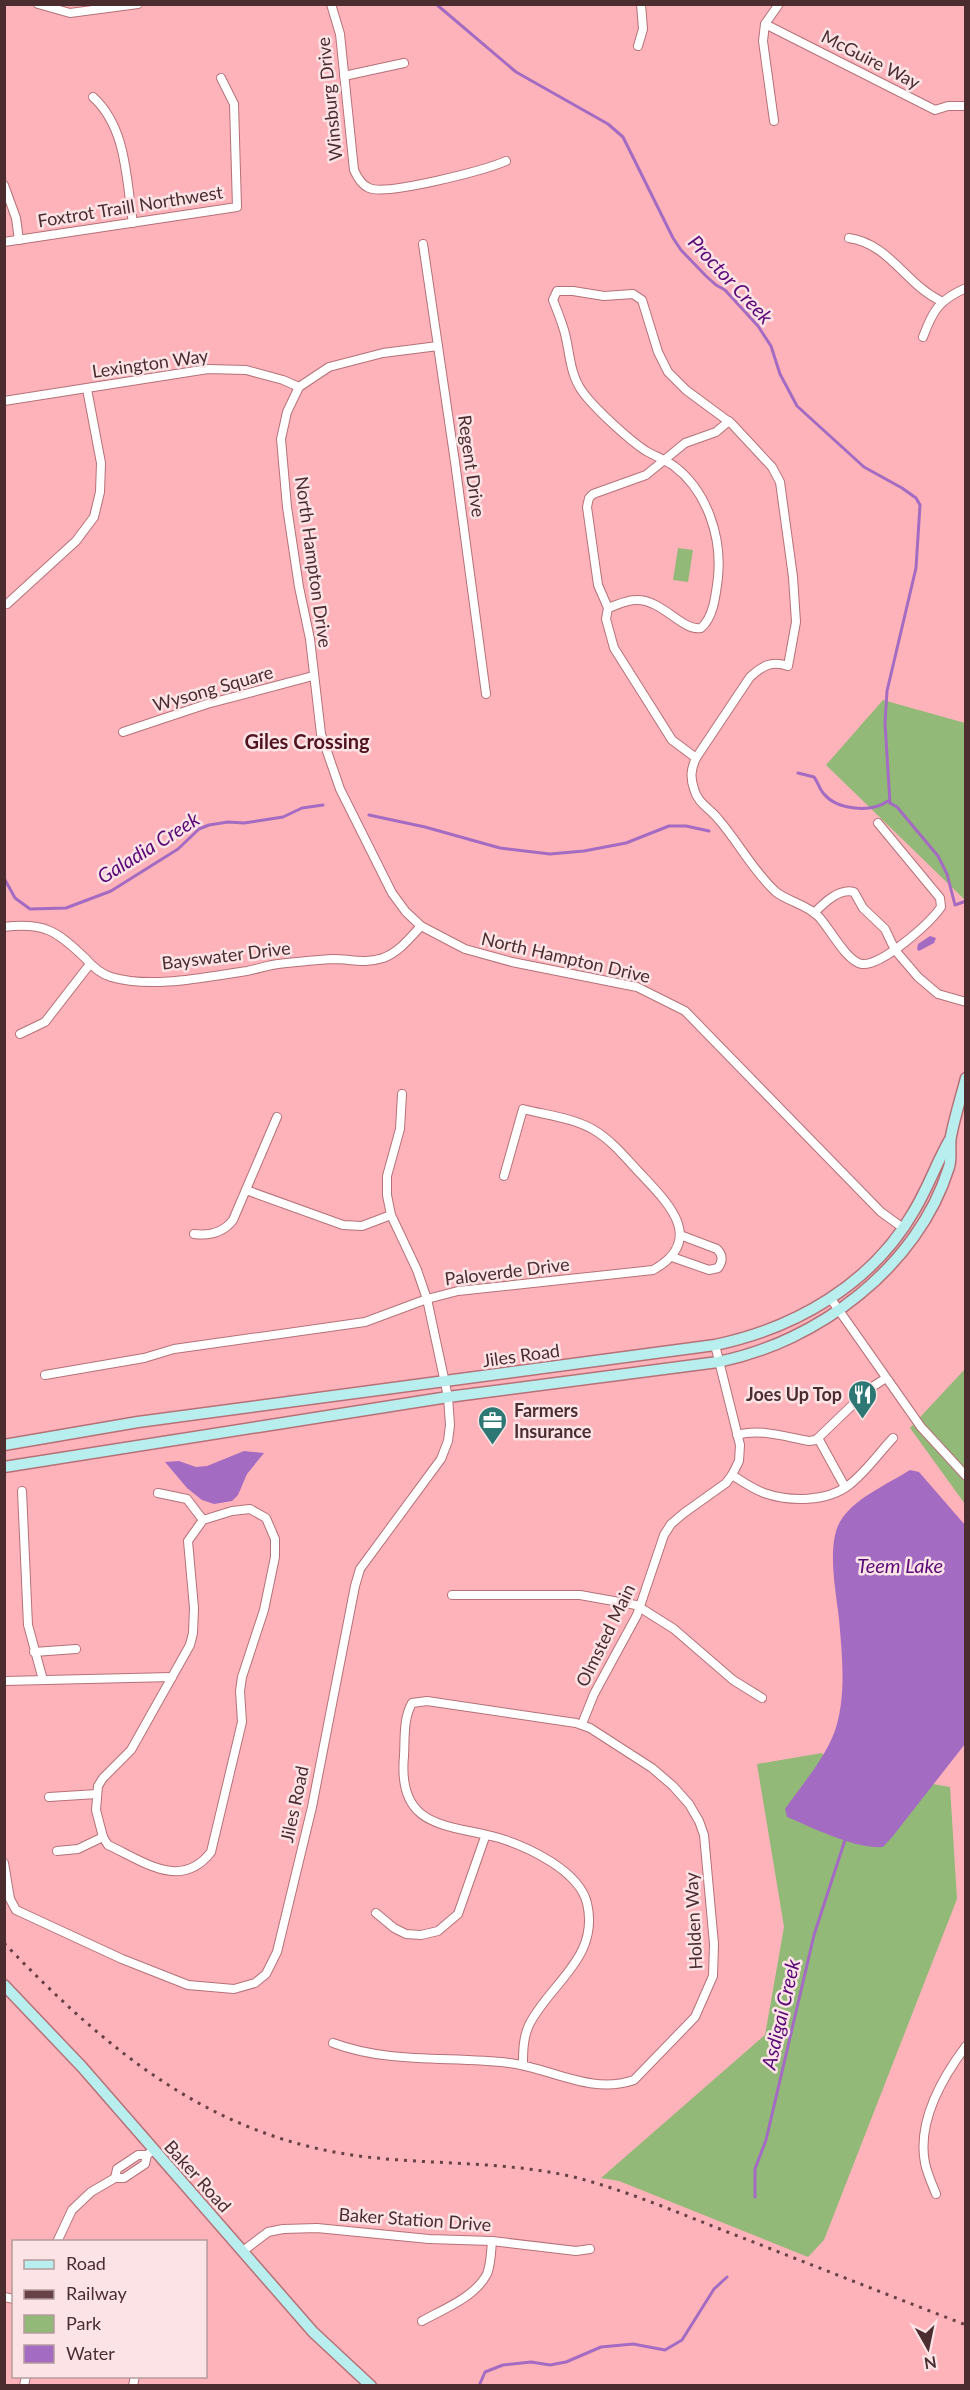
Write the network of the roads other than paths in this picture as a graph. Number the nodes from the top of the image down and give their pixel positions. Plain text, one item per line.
1 (38, 4) edge
2 (138, 4) edge
3 (331, 4) edge
4 (641, 4) edge
5 (779, 4) edge
6 (133, 5) edge
7 (765, 24) junction
8 (638, 46) dead end
9 (404, 63) dead end
10 (344, 76) junction
11 (221, 78) dead end
12 (93, 97) dead end
13 (966, 106) edge
14 (774, 121) dead end
15 (506, 161) dead end
16 (4, 185) edge
17 (133, 223) junction
18 (849, 238) dead end
19 (19, 240) junction
20 (4, 242) edge
21 (423, 244) dead end
22 (966, 288) edge
23 (941, 302) junction
24 (922, 337) dead end
25 (438, 346) junction
26 (299, 387) junction
27 (87, 389) junction
28 (4, 401) edge
29 (729, 421) junction
30 (663, 460) junction
31 (7, 604) dead end
32 (608, 608) junction
33 (312, 676) junction
34 (486, 694) dead end
35 (123, 732) dead end
36 (696, 758) junction
37 (878, 823) dead end
38 (813, 913) junction
39 (422, 926) junction
40 (4, 927) edge
41 (896, 950) junction
42 (90, 964) junction
43 (966, 1002) edge
44 (20, 1034) dead end
45 (966, 1078) edge
46 (402, 1094) dead end
47 (277, 1117) dead end
48 (951, 1138) junction
49 (504, 1176) dead end
50 (246, 1190) junction
51 (391, 1215) junction
52 (903, 1228) junction
53 (194, 1234) dead end
54 (680, 1235) junction
55 (672, 1257) junction
56 (427, 1299) junction
57 (831, 1299) junction
58 (838, 1311) junction
59 (715, 1346) junction
60 (718, 1362) junction
61 (45, 1375) dead end
62 (886, 1378) junction
63 (445, 1381) junction
64 (448, 1397) junction
65 (737, 1435) junction
66 (818, 1438) junction
67 (893, 1438) dead end
68 (4, 1444) edge
69 (4, 1467) edge
70 (732, 1475) junction
71 (966, 1476) edge
72 (845, 1488) junction
73 (22, 1491) dead end
74 (158, 1493) dead end
75 (203, 1520) junction
76 (452, 1595) dead end
77 (639, 1606) junction
78 (76, 1649) dead end
79 (34, 1652) junction
80 (172, 1677) junction
81 (43, 1680) junction
82 (4, 1681) edge
83 (762, 1698) dead end
84 (582, 1725) junction
85 (97, 1794) junction
86 (49, 1797) dead end
87 (103, 1837) junction
88 (485, 1837) junction
89 (57, 1851) dead end
90 (4, 1863) edge
91 (376, 1913) dead end
92 (4, 1985) edge
93 (333, 2043) dead end
94 (966, 2046) edge
95 (523, 2066) junction
96 (150, 2153) junction
97 (936, 2194) dead end
98 (57, 2240) edge
99 (492, 2241) junction
100 (590, 2248) dead end
101 (243, 2251) junction
102 (422, 2321) dead end
103 (370, 2385) edge

1 - 6 street
2 - 6 street
3 - 10 street, Winsburg Drive
4 - 8 street
5 - 7 street
7 - 13 street, McGuire Way
7 - 14 street
9 - 10 street
10 - 15 street, Winsburg Drive
11 - 17 street, Foxtrot Traill Northwest
12 - 17 street
16 - 19 street
17 - 19 street, Foxtrot Traill Northwest
18 - 23 street
19 - 20 street, Foxtrot Traill Northwest
21 - 25 street, Regent Drive
22 - 23 street
23 - 24 street
25 - 26 street
25 - 34 street, Regent Drive
26 - 27 street, Lexington Way
26 - 33 street, North Hampton Drive
27 - 28 street, Lexington Way
27 - 31 street
29 - 30 street
29 - 30 street
29 - 36 street
30 - 32 street
30 - 32 street
32 - 36 street
33 - 35 street, Wysong Square
33 - 39 street, North Hampton Drive
36 - 38 street
37 - 41 street
38 - 41 street
38 - 41 street
39 - 42 street, Bayswater Drive
39 - 52 street, North Hampton Drive
40 - 42 street, Bayswater Drive
41 - 43 street
42 - 44 street
45 - 48 street, Jiles Road
46 - 51 street
47 - 50 street
48 - 52 street, Jiles Road
48 - 58 street, Jiles Road
49 - 54 street
50 - 51 street
50 - 53 street
51 - 56 street
52 - 57 street, Jiles Road
54 - 55 street
54 - 55 street
55 - 56 street, Paloverde Drive
56 - 61 street, Paloverde Drive
56 - 63 street
57 - 58 street
57 - 59 street, Jiles Road
58 - 60 street, Jiles Road
58 - 62 street
59 - 60 street
59 - 63 street, Jiles Road
60 - 64 street, Jiles Road
60 - 65 street
62 - 66 street
62 - 71 street
63 - 64 street
63 - 68 street, Jiles Road
64 - 69 street, Jiles Road
64 - 90 street, Jiles Road
65 - 66 street
65 - 70 street
66 - 72 street
67 - 72 street
70 - 72 street
70 - 77 street, Olmsted Main
73 - 79 street
74 - 75 street
75 - 80 street
75 - 87 street
76 - 77 street
77 - 83 street
77 - 84 street, Olmsted Main
78 - 79 street
79 - 81 street
80 - 81 street
80 - 85 street
81 - 82 street
84 - 88 street, Holden Way
84 - 95 street, Holden Way
85 - 86 street
85 - 87 street
87 - 89 street
88 - 91 street
88 - 95 street
92 - 96 street, Baker Road
93 - 95 street, Holden Way
94 - 97 street
96 - 98 street
96 - 101 street, Baker Road
99 - 100 street, Baker Station Drive
99 - 101 street, Baker Station Drive
99 - 102 street
101 - 103 street, Baker Road

